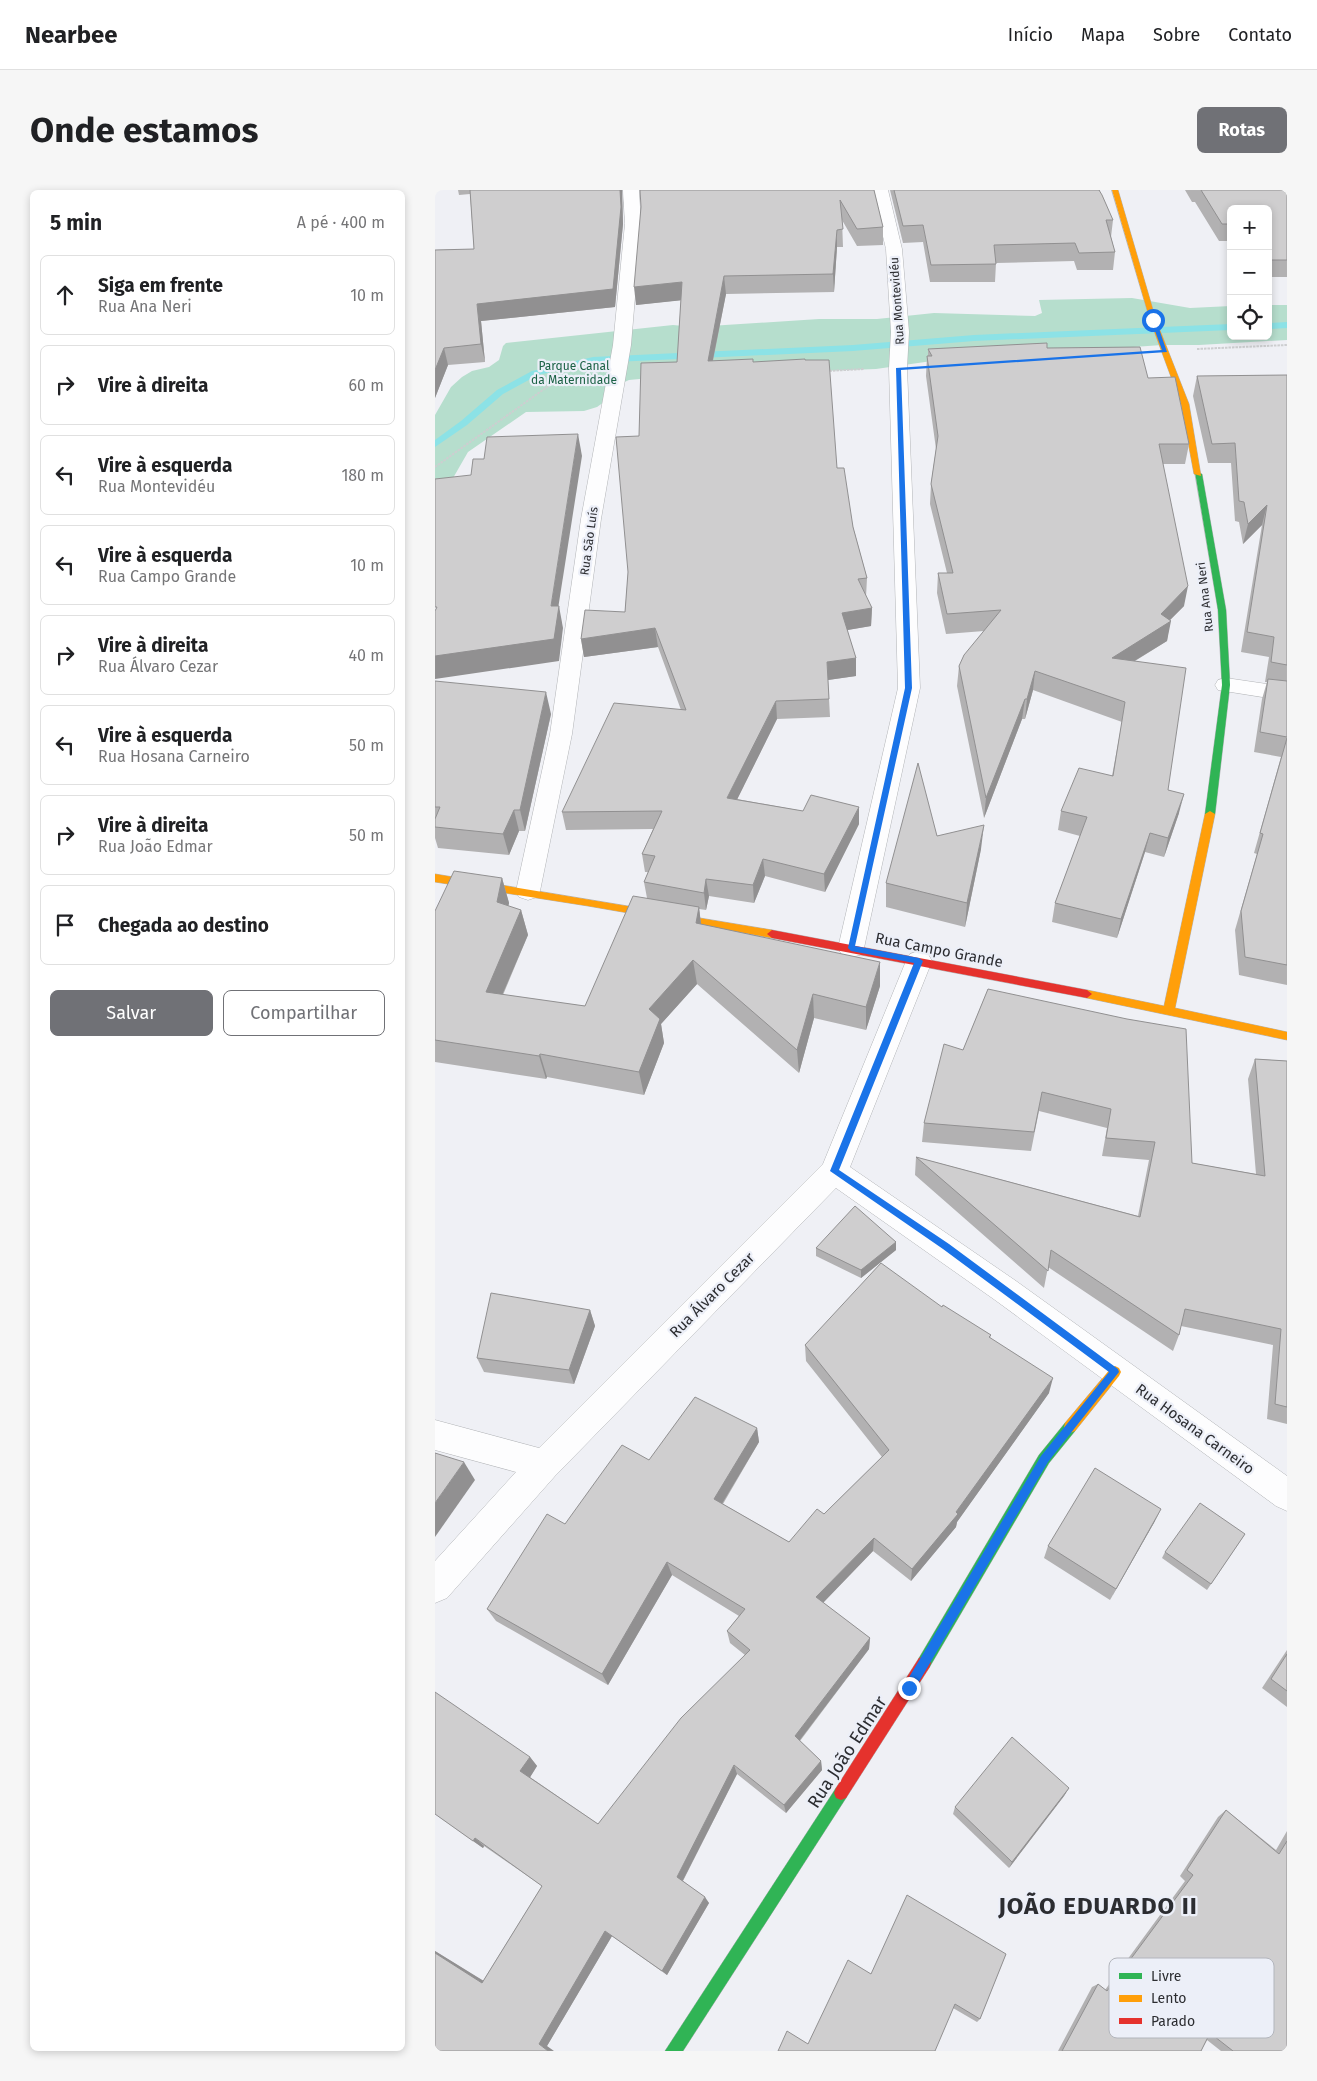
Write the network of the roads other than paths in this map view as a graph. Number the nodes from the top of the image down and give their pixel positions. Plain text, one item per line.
1 (631, 190) edge
2 (880, 190) edge
3 (1115, 190) edge
4 (1226, 685) junction
5 (1287, 694) edge
6 (435, 878) edge
7 (528, 891) junction
8 (851, 948) junction
9 (919, 961) junction
10 (1169, 1010) junction
11 (1287, 1036) edge
12 (835, 1171) junction
13 (1115, 1372) junction
14 (435, 1435) edge
15 (544, 1465) junction
16 (1287, 1495) edge
17 (435, 1586) edge
18 (673, 2051) edge

1 - 7 street, Rua São Luís
2 - 8 street, Rua Montevidéu
3 - 4 street, Rua Ana Neri
4 - 5 street
4 - 10 street, Rua Ana Neri
6 - 7 street, Rua Campo Grande
7 - 8 street, Rua Campo Grande
8 - 9 street, Rua Campo Grande
9 - 10 street, Rua Campo Grande
9 - 12 street, Rua Álvaro Cezar
10 - 11 street, Rua Campo Grande
12 - 13 street, Rua Hosana Carneiro
12 - 15 street, Rua Álvaro Cezar
13 - 16 street, Rua Hosana Carneiro
13 - 18 street, Rua João Edmar
14 - 15 street
15 - 17 street, Rua Álvaro Cezar

